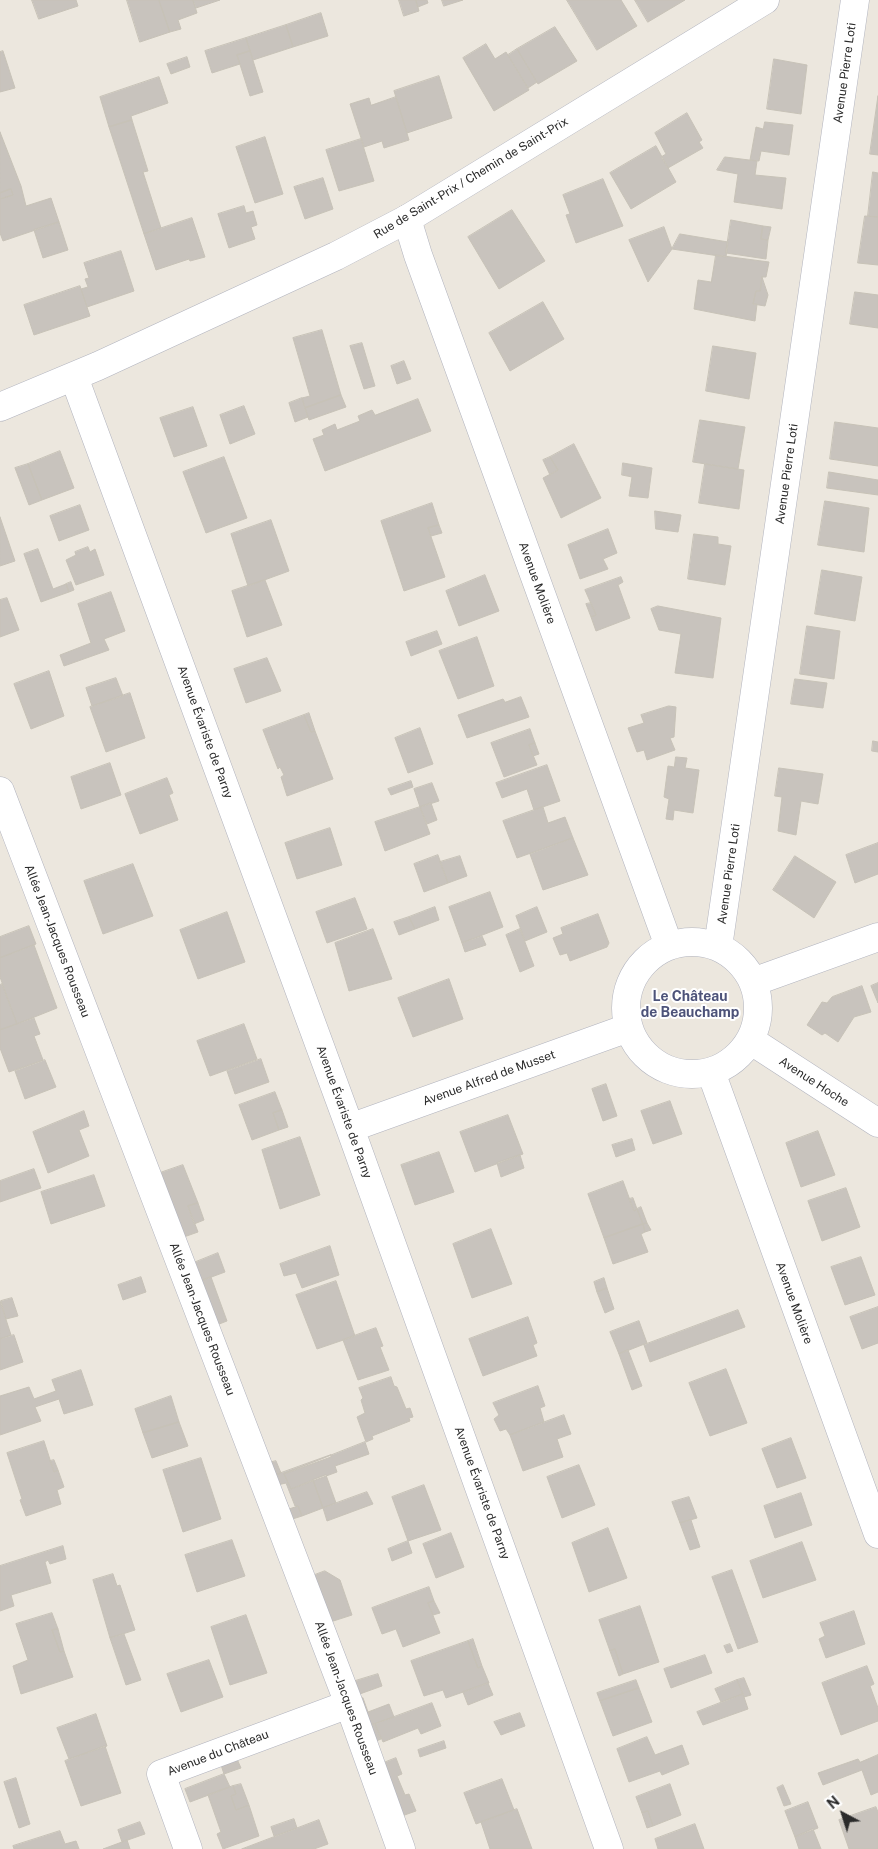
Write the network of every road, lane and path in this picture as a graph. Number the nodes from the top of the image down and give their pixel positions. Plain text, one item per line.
1 (765, 0) edge
2 (855, 0) edge
3 (407, 219) junction
4 (74, 377) junction
5 (0, 407) edge
6 (0, 791) edge
7 (878, 936) edge
8 (669, 946) junction
9 (718, 947) junction
10 (753, 982) junction
11 (628, 1028) junction
12 (750, 1040) junction
13 (711, 1072) junction
14 (878, 1123) edge
15 (350, 1128) junction
16 (878, 1534) edge
17 (349, 1704) junction
18 (188, 1849) edge
19 (401, 1849) edge
20 (609, 1849) edge

1 - 3 street, Rue de Saint-Prix / Chemin de Saint-Prix
2 - 9 street, Avenue Pierre Loti
3 - 4 street, Rue de Saint-Prix / Chemin de Saint-Prix
3 - 8 street, Avenue Molière
4 - 5 street, Rue de Saint-Prix / Chemin de Saint-Prix
4 - 15 street, Avenue Évariste de Parny
6 - 17 street, Allée Jean-Jacques Rousseau
7 - 10 street
8 - 9 street
8 - 11 street
9 - 10 street
10 - 12 street
11 - 13 street
11 - 15 street, Avenue Alfred de Musset
12 - 13 street
12 - 14 street, Avenue Hoche
13 - 16 street, Avenue Molière
15 - 20 street, Avenue Évariste de Parny
17 - 18 street, Avenue du Château
17 - 19 street, Allée Jean-Jacques Rousseau

